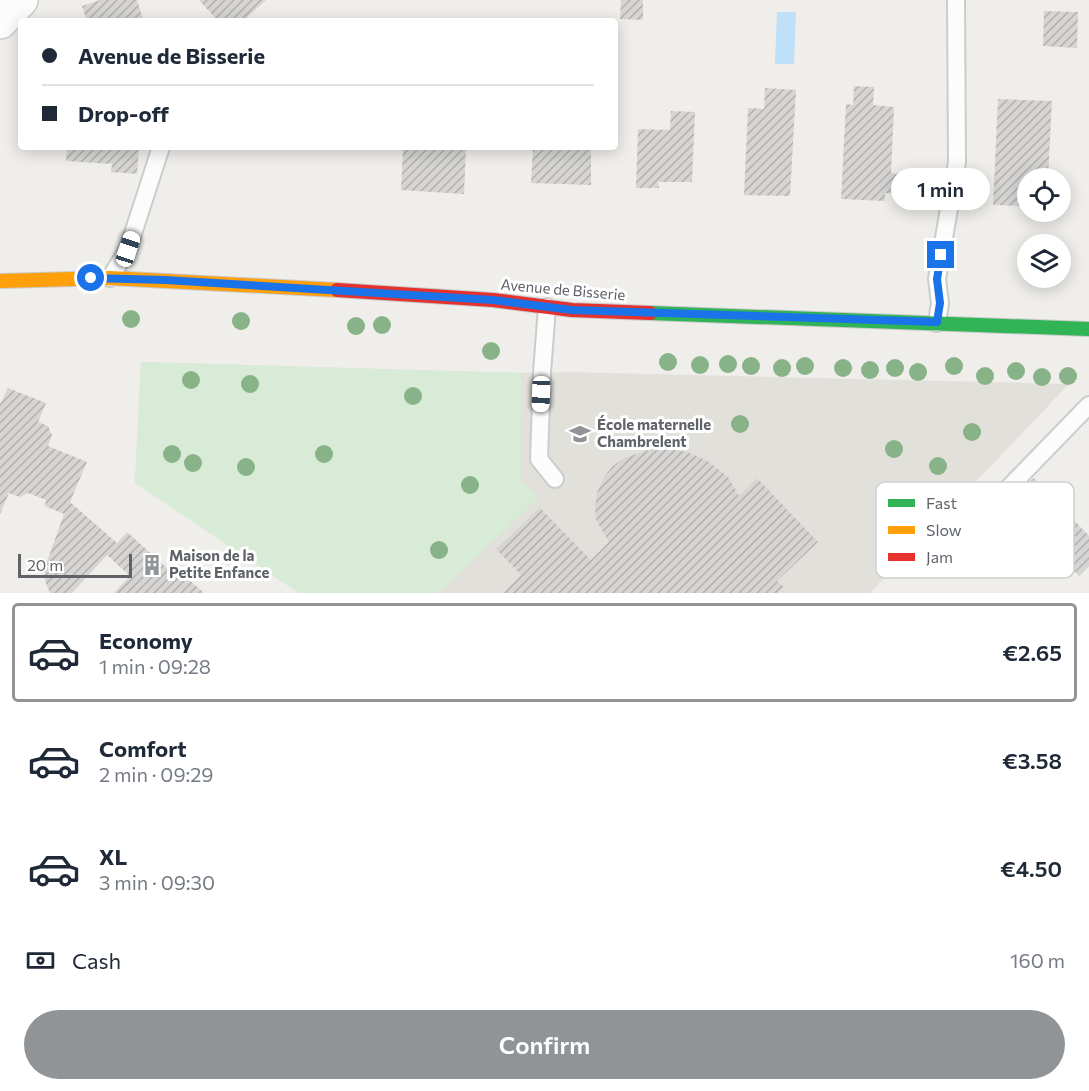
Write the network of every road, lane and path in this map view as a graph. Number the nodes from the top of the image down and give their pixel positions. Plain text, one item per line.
1 (21, 0) edge
2 (956, 0) edge
3 (0, 22) edge
4 (159, 150) edge
5 (10, 268) dead end
6 (110, 278) junction
7 (35, 279) junction
8 (0, 281) edge
9 (547, 307) junction
10 (937, 322) junction
11 (1089, 329) edge
12 (1089, 405) edge
13 (555, 479) dead end
14 (1014, 482) edge

1 - 3 street
2 - 10 lane
4 - 6 lane
5 - 7 street, Avenue de Bisserie
6 - 7 street, Avenue de Bisserie
6 - 9 street, Avenue de Bisserie
7 - 8 street, Avenue de Bisserie
9 - 10 street, Avenue de Bisserie
9 - 13 lane
10 - 11 street, Avenue de Bisserie
12 - 14 lane

